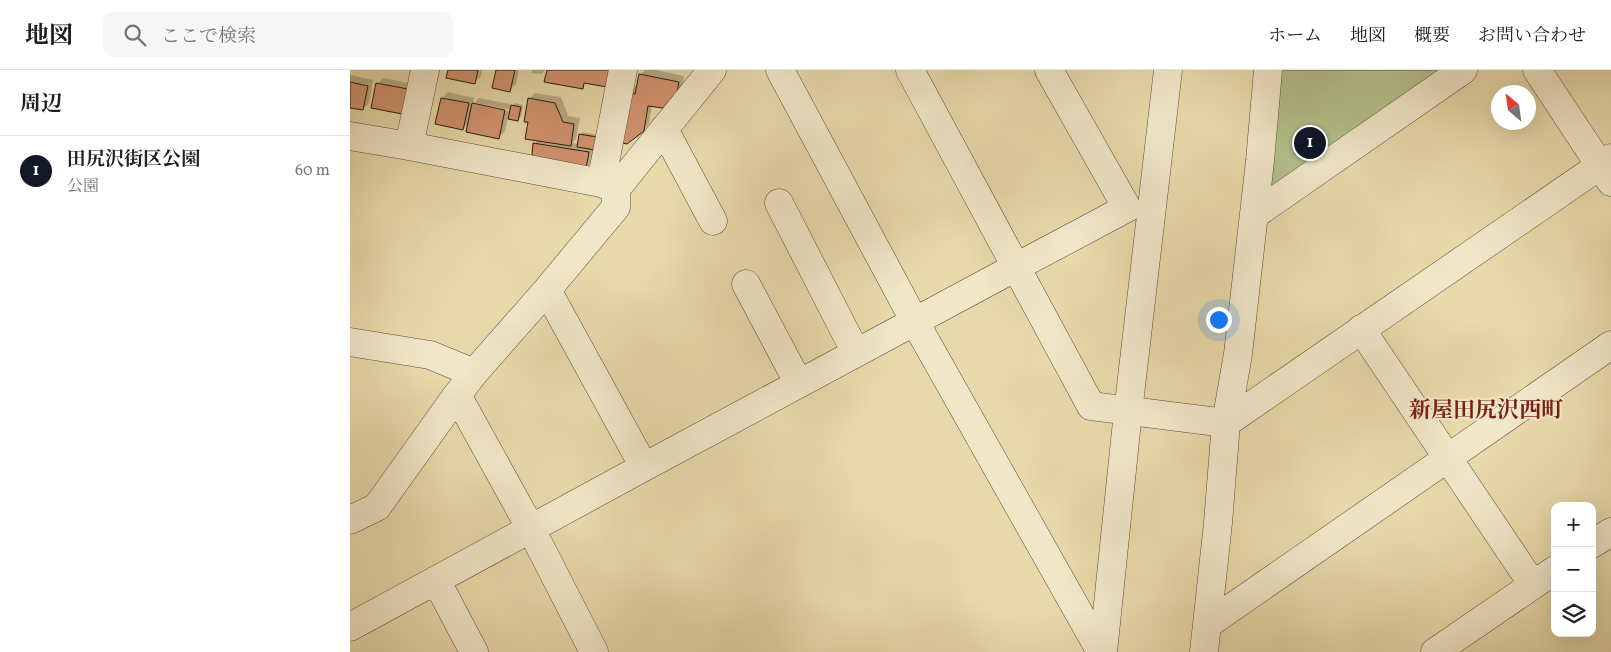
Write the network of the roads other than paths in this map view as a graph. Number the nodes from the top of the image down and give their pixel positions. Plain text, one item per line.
1 (425, 70) edge
2 (623, 70) edge
3 (712, 70) edge
4 (780, 70) edge
5 (910, 70) edge
6 (1049, 70) edge
7 (1168, 70) edge
8 (1268, 70) edge
9 (1464, 70) edge
10 (1537, 70) edge
11 (664, 129) junction
12 (350, 136) edge
13 (409, 146) junction
14 (1607, 168) edge
15 (609, 186) junction
16 (779, 203) dead end
17 (1254, 215) junction
18 (713, 220) dead end
19 (1016, 267) junction
20 (746, 284) dead end
21 (547, 290) junction
22 (915, 322) junction
23 (1361, 329) junction
24 (350, 342) edge
25 (1611, 345) edge
26 (856, 353) junction
27 (474, 373) junction
28 (799, 384) junction
29 (457, 395) junction
30 (1128, 412) junction
31 (1226, 423) junction
32 (1447, 458) junction
33 (644, 466) junction
34 (350, 520) edge
35 (530, 529) junction
36 (1611, 532) edge
37 (1596, 541) edge
38 (1544, 577) edge
39 (436, 580) junction
40 (1208, 624) junction
41 (350, 627) edge
42 (474, 652) edge
43 (594, 652) edge
44 (1102, 652) edge
45 (1204, 652) edge
46 (1435, 652) edge

1 - 13 street
2 - 15 street
3 - 11 street
4 - 22 street
5 - 19 street
6 - 19 street
7 - 30 street
8 - 17 street
9 - 17 street
10 - 14 street
11 - 15 street
11 - 18 street
12 - 13 street
13 - 15 street
14 - 23 street
15 - 21 street
16 - 26 street
17 - 31 street
19 - 22 street
19 - 30 street
20 - 28 street
21 - 27 street
21 - 33 street
22 - 26 street
22 - 44 street
23 - 31 street
23 - 32 street
24 - 27 street
25 - 32 street
26 - 28 street
27 - 29 street
28 - 33 street
29 - 34 street
29 - 35 street
30 - 31 street
30 - 44 street
31 - 40 street
32 - 38 street
32 - 40 street
33 - 35 street
35 - 39 street
35 - 43 street
36 - 37 street
38 - 46 street
39 - 41 street
39 - 42 street
40 - 45 street

